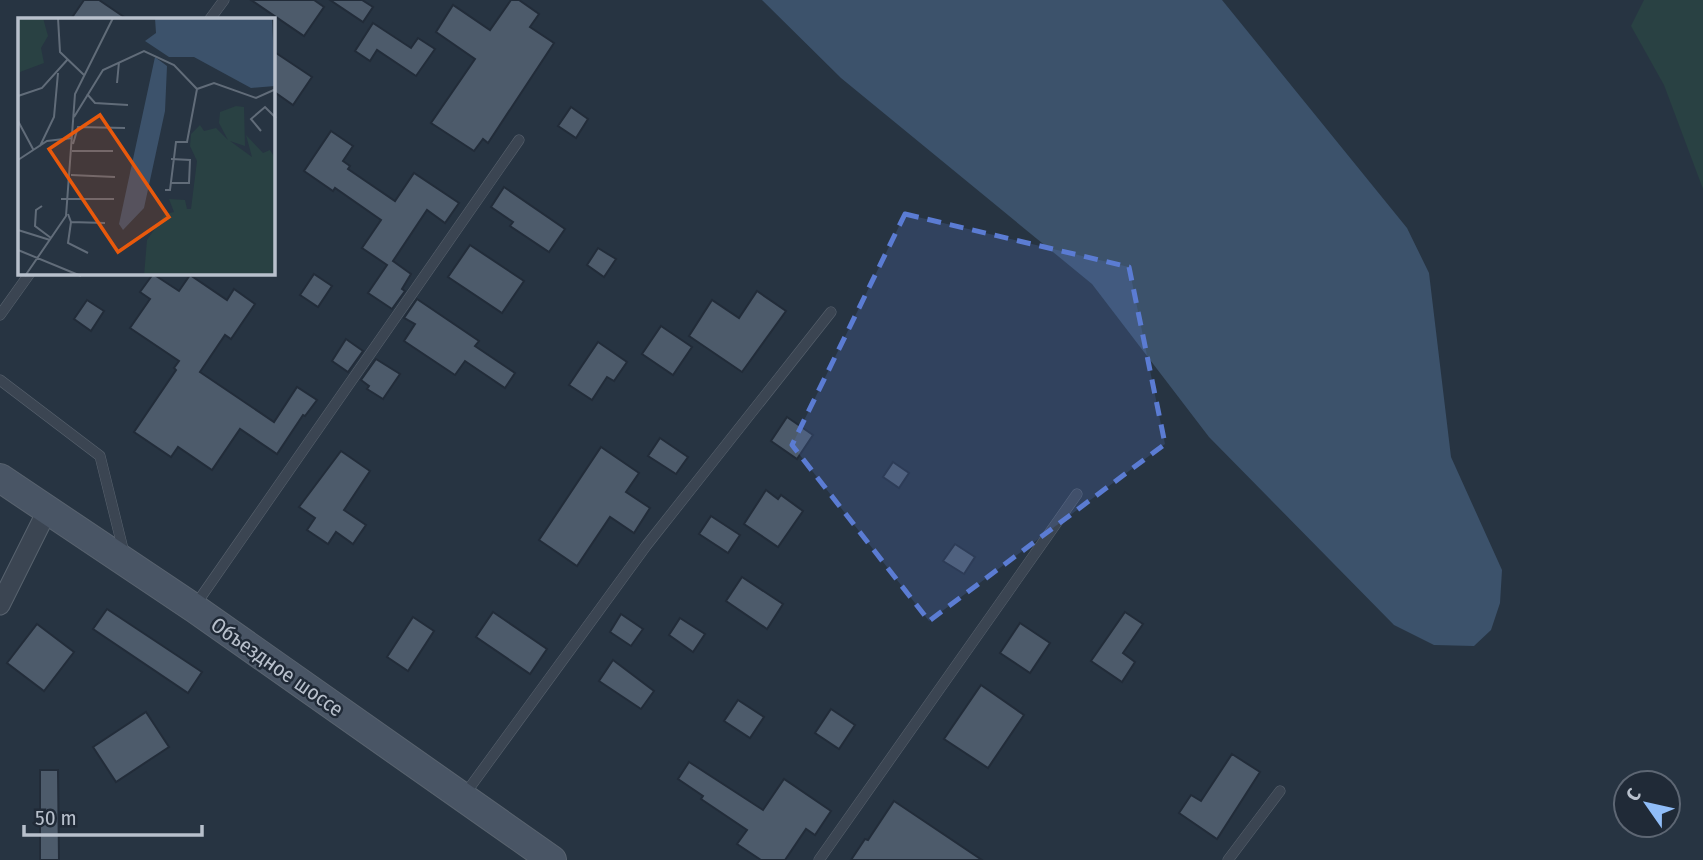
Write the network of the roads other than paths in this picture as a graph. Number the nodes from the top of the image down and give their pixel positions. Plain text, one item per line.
1 (224, 0) edge
2 (211, 18) edge
3 (519, 140) dead end
4 (29, 275) edge
5 (831, 312) dead end
6 (0, 315) edge
7 (0, 380) edge
8 (0, 478) edge
9 (1077, 494) dead end
10 (47, 511) junction
11 (127, 564) junction
12 (0, 605) edge
13 (194, 608) junction
14 (1280, 791) dead end
15 (463, 797) junction
16 (552, 860) edge
17 (819, 860) edge
18 (1228, 860) edge

1 - 2 lane
3 - 13 lane
4 - 6 lane
5 - 15 lane
7 - 11 lane
8 - 10 main road, Объездное шоссе
9 - 17 lane
10 - 11 main road, Объездное шоссе
10 - 12 street
11 - 13 main road, Объездное шоссе
13 - 15 main road, Объездное шоссе
14 - 18 lane
15 - 16 main road, Объездное шоссе

